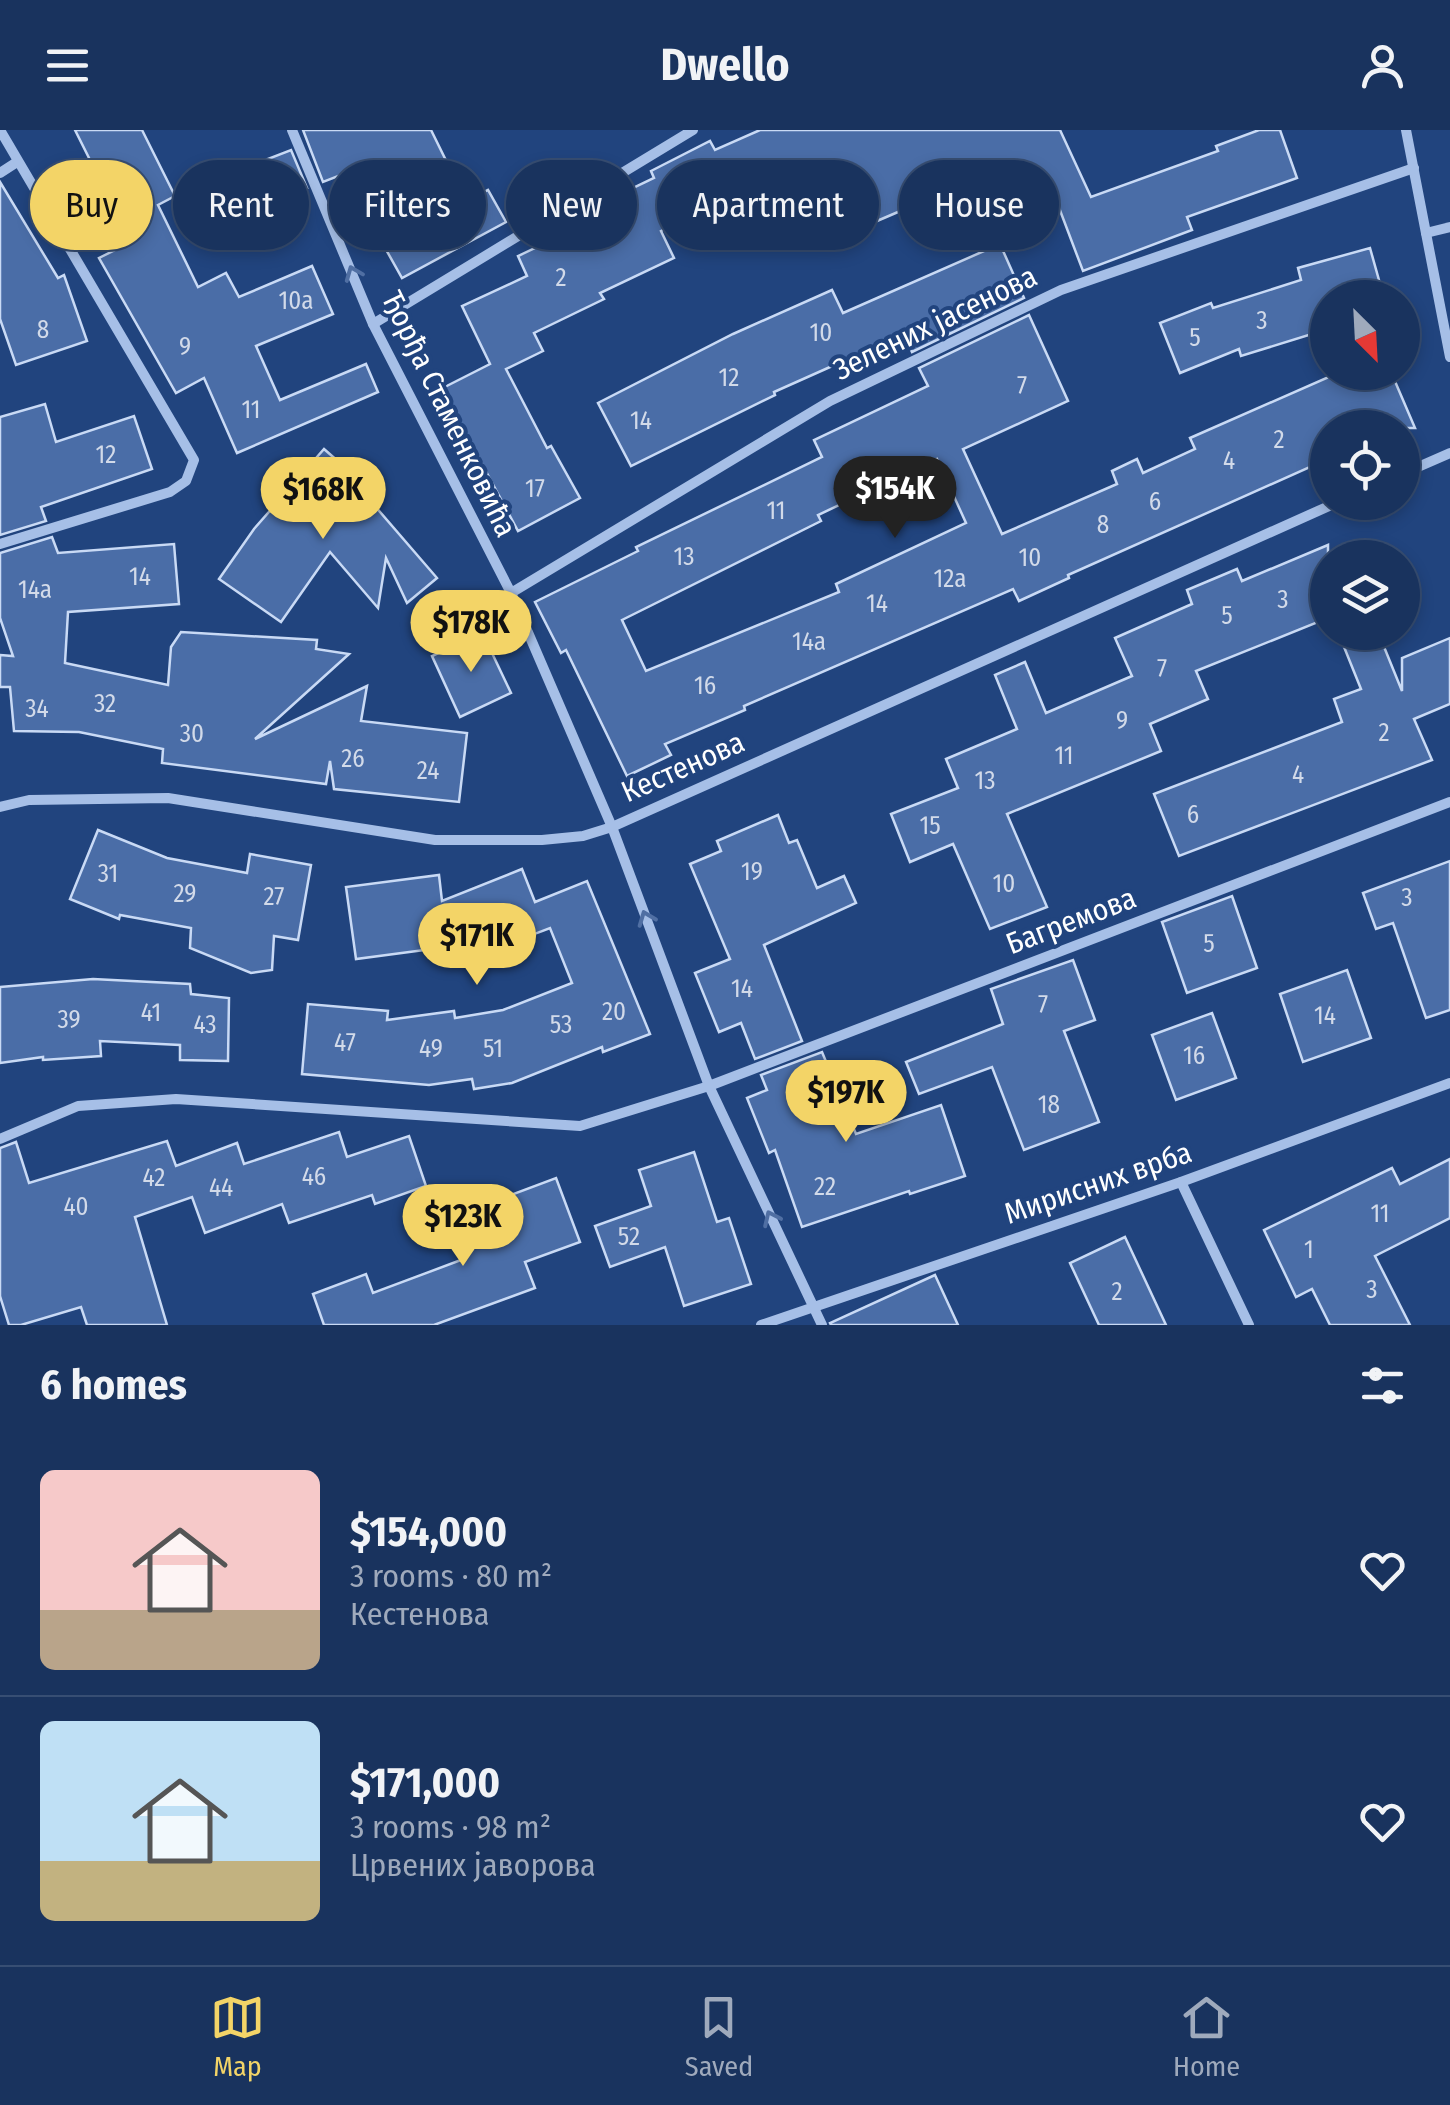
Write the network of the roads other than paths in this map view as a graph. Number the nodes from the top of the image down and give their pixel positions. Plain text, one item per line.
1 (0, 130) edge
2 (292, 130) edge
3 (693, 130) edge
4 (1406, 130) edge
5 (17, 162) junction
6 (1414, 168) junction
7 (0, 174) edge
8 (1450, 227) edge
9 (1426, 233) junction
10 (373, 324) junction
11 (1450, 357) edge
12 (1450, 453) edge
13 (1420, 466) edge
14 (1310, 514) edge
15 (0, 544) edge
16 (511, 593) junction
17 (1450, 802) edge
18 (0, 807) edge
19 (612, 826) junction
20 (1450, 1083) edge
21 (710, 1086) junction
22 (0, 1139) edge
23 (1181, 1182) junction
24 (813, 1306) junction
25 (761, 1325) edge
26 (822, 1325) edge
27 (1249, 1325) edge

1 - 5 street
10 -> 2 street, Ђорђа Стаменковића
3 - 10 street
4 - 6 street
5 - 7 street
5 - 15 street
6 - 9 street
6 - 16 street, Зелених јасенова
8 - 9 street
9 - 11 street
10 - 16 street, Ђорђа Стаменковића
12 - 13 street
14 - 19 street, Кестенова
16 - 19 street, Ђорђа Стаменковића
17 - 21 street, Багремова
18 - 19 street, Кестенова
21 -> 19 street, Ђорђа Стаменковића
20 - 23 street, Мирисних врба
21 - 22 street, Багремова
24 -> 21 street, Ђорђа Стаменковића
23 - 24 street, Мирисних врба
23 - 27 street
24 - 25 street, Мирисних врба
24 - 26 street, Ђорђа Стаменковића

